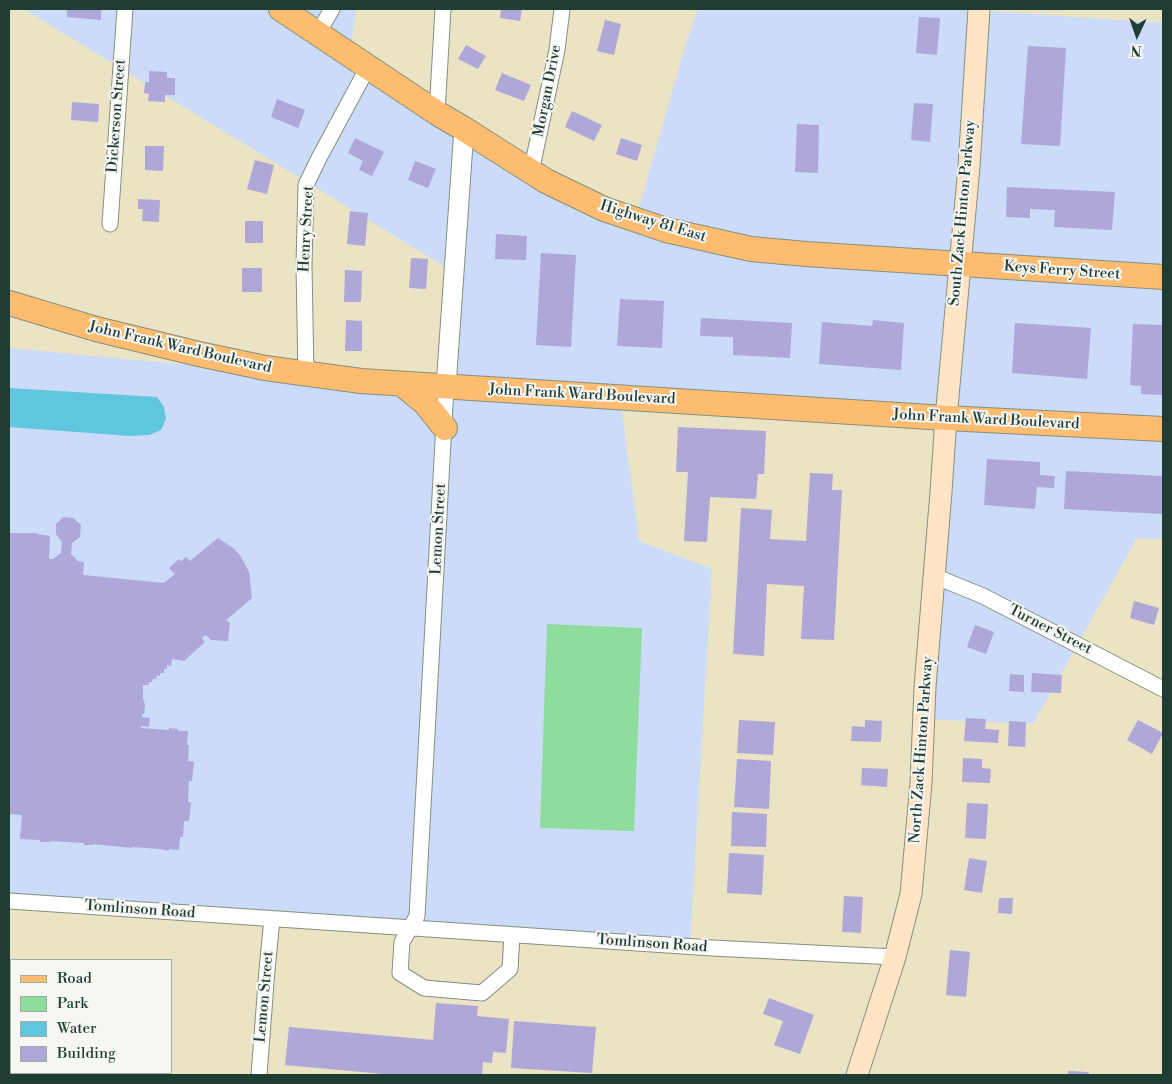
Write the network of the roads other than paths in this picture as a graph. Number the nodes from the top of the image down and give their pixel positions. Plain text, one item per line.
1 (125, 9) edge
2 (280, 9) edge
3 (332, 9) edge
4 (443, 9) edge
5 (562, 9) edge
6 (979, 9) edge
7 (318, 33) junction
8 (368, 67) junction
9 (436, 113) junction
10 (464, 129) junction
11 (531, 172) junction
12 (110, 224) dead end
13 (960, 264) junction
14 (1163, 277) edge
15 (9, 303) edge
16 (306, 375) junction
17 (402, 384) junction
18 (446, 387) junction
19 (946, 418) junction
20 (445, 428) junction
21 (1163, 429) edge
22 (934, 576) junction
23 (1163, 689) edge
24 (9, 901) edge
25 (272, 919) junction
26 (410, 928) junction
27 (512, 935) junction
28 (895, 957) junction
29 (259, 1075) edge
30 (857, 1075) edge

1 - 12 street, Dickerson Street
2 - 7 main road, Highway 81 East
3 - 7 street
4 - 9 street
5 - 11 street, Morgan Drive
6 - 13 main road, South Zack Hinton Parkway
7 - 8 main road, Highway 81 East
8 - 9 main road, Highway 81 East
8 - 16 street, Henry Street
9 - 10 main road, Highway 81 East
10 - 11 main road, Highway 81 East
10 - 18 street, Lemon Street
11 - 13 main road, Highway 81 East
13 - 14 main road, Keys Ferry Street
13 - 19 main road, South Zack Hinton Parkway
15 - 16 main road, John Frank Ward Boulevard
16 - 17 main road, John Frank Ward Boulevard
17 - 18 main road, John Frank Ward Boulevard
17 - 20 main road
18 - 19 main road, John Frank Ward Boulevard
18 - 20 street, Lemon Street
19 - 21 main road, John Frank Ward Boulevard
19 - 22 main road, North Zack Hinton Parkway
20 - 26 street, Lemon Street
22 - 23 street, Turner Street
22 - 28 main road, North Zack Hinton Parkway
24 - 25 street, Tomlinson Road
25 - 26 street, Tomlinson Road
25 - 29 street, Lemon Street
26 - 27 street, Tomlinson Road
26 - 27 street, Lemon Street
27 - 28 street, Tomlinson Road
28 - 30 main road, North Zack Hinton Parkway

